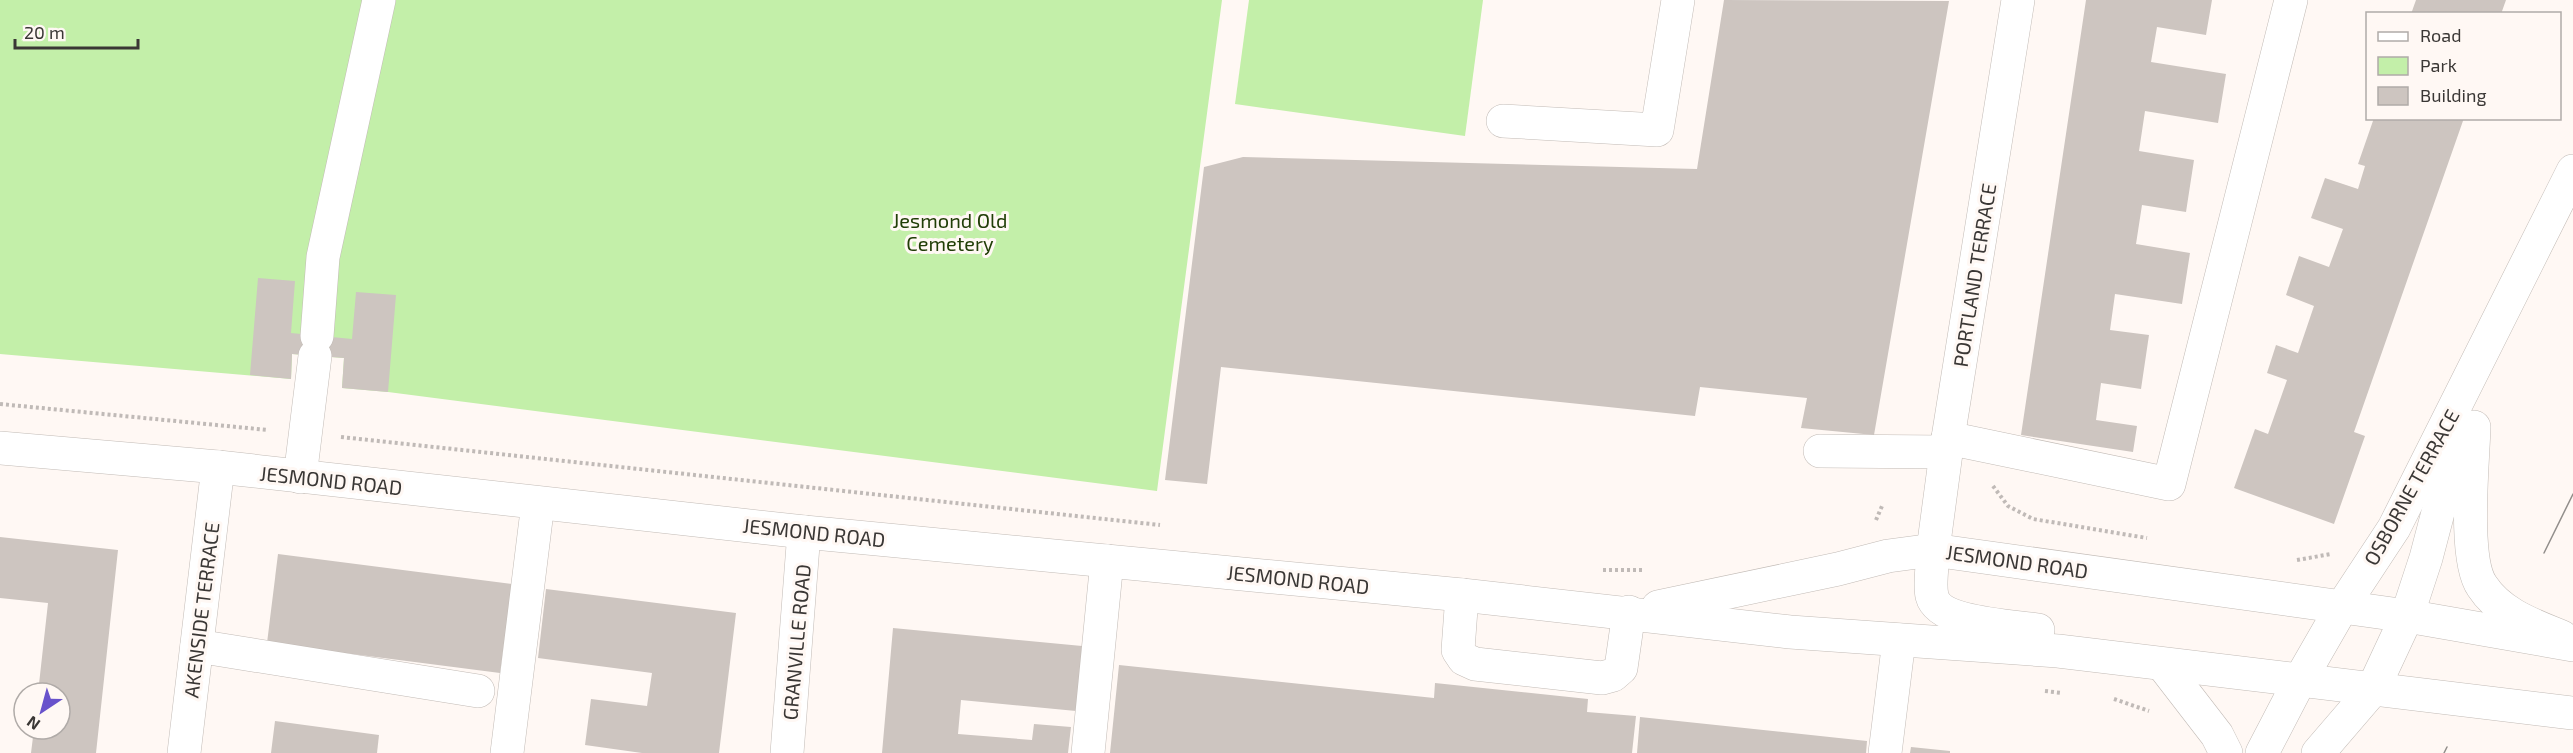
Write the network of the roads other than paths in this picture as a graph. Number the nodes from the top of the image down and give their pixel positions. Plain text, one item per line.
1 (379, 0) edge
2 (1678, 0) edge
3 (2018, 0) edge
4 (2291, 0) edge
5 (1503, 122) dead end
6 (2573, 171) edge
7 (2477, 365) junction
8 (1947, 445) junction
9 (0, 448) edge
10 (1820, 451) dead end
11 (218, 467) junction
12 (300, 477) junction
13 (538, 503) junction
14 (804, 532) junction
15 (1933, 550) junction
16 (1107, 561) junction
17 (1462, 595) junction
18 (2342, 607) junction
19 (1629, 612) junction
20 (2407, 616) junction
21 (1899, 640) junction
22 (2573, 644) edge
23 (197, 646) junction
24 (2158, 663) junction
25 (2300, 680) junction
26 (2373, 689) junction
27 (478, 691) dead end
28 (2573, 713) edge
29 (184, 753) edge
30 (507, 753) edge
31 (786, 753) edge
32 (1088, 753) edge
33 (1885, 753) edge
34 (2226, 753) edge
35 (2262, 753) edge
36 (2318, 753) edge

1 - 12 main road
2 - 5 main road
3 - 8 main road, PORTLAND TERRACE
4 - 8 main road
6 - 7 main road, OSBORNE TERRACE
7 - 18 main road, OSBORNE TERRACE
7 - 20 main road, OSBORNE TERRACE
7 - 22 main road
8 - 10 main road
8 - 15 main road, PORTLAND TERRACE
9 - 11 main road, JESMOND ROAD
11 - 12 main road, JESMOND ROAD
11 - 23 main road, AKENSIDE TERRACE
12 - 13 main road, JESMOND ROAD
13 - 14 main road, JESMOND ROAD
13 - 30 main road
14 - 16 main road, JESMOND ROAD
14 - 31 main road, GRANVILLE ROAD
15 - 18 main road, JESMOND ROAD
15 - 19 main road, JESMOND ROAD
15 - 24 main road, PORTLAND TERRACE
16 - 17 main road, JESMOND ROAD
16 - 32 main road
17 - 19 main road, JESMOND ROAD
17 - 19 main road
18 - 20 main road, JESMOND ROAD
18 - 25 main road, OSBORNE TERRACE
19 - 21 main road, JESMOND ROAD
20 - 22 main road, JESMOND ROAD
20 - 26 main road, OSBORNE TERRACE
21 - 24 main road, JESMOND ROAD
21 - 33 main road
23 - 27 main road
23 - 29 main road, AKENSIDE TERRACE
24 - 25 main road, JESMOND ROAD
24 - 34 main road
25 - 26 main road, JESMOND ROAD
25 - 35 main road, OSBORNE TERRACE
26 - 28 main road, JESMOND ROAD
26 - 36 main road, OSBORNE TERRACE

